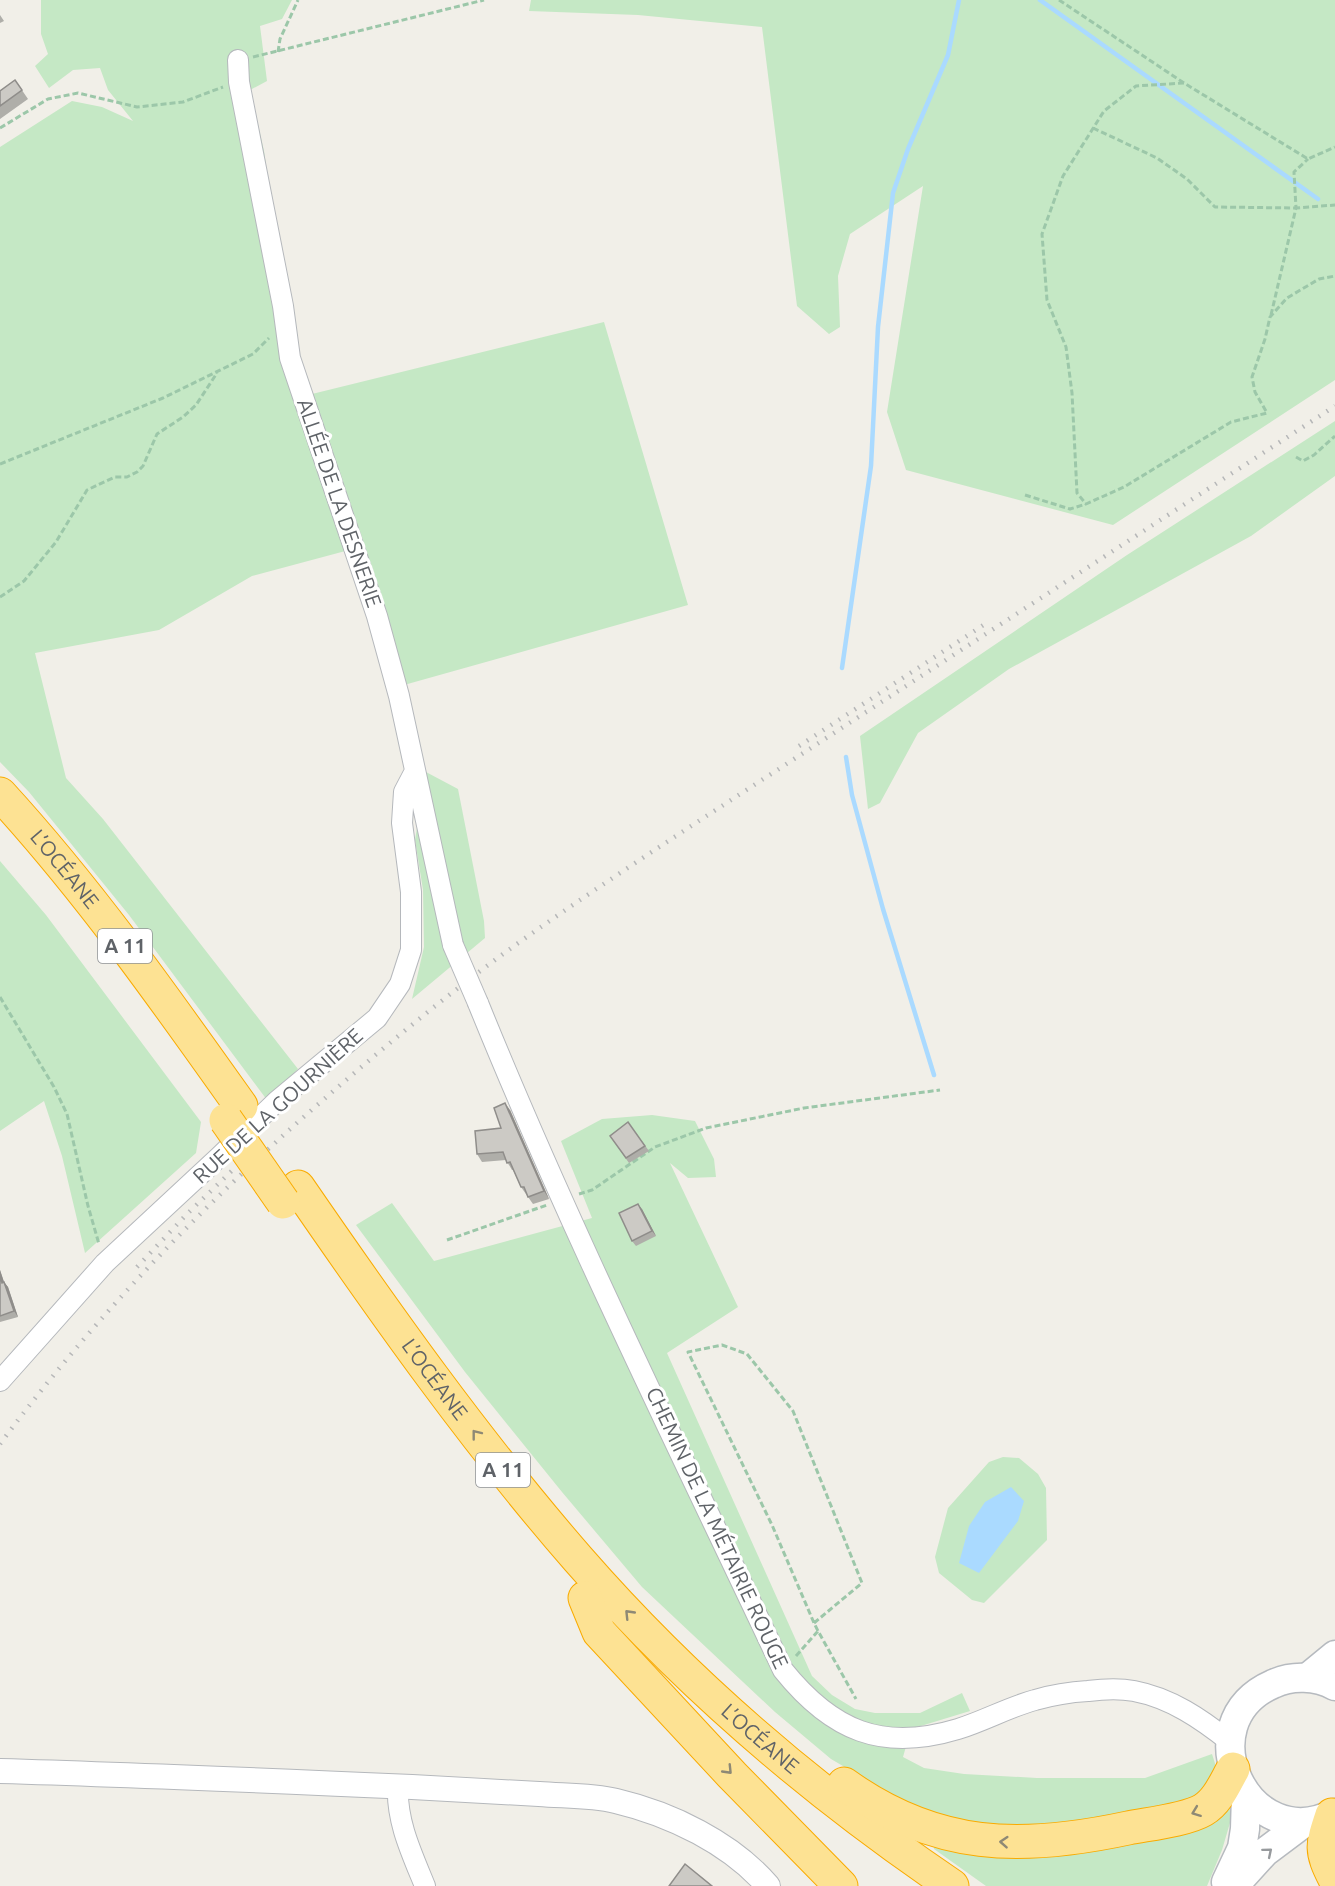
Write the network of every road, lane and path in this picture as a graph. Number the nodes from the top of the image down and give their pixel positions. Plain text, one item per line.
1 (298, 0) edge
2 (484, 0) edge
3 (1059, 0) edge
4 (278, 52) junction
5 (238, 60) joint
6 (239, 82) junction
7 (1184, 83) junction
8 (0, 128) edge
9 (1093, 128) junction
10 (1335, 147) edge
11 (1308, 159) junction
12 (1335, 205) edge
13 (1296, 208) junction
14 (1335, 276) edge
15 (283, 306) junction
16 (1270, 317) junction
17 (219, 371) junction
18 (1335, 436) edge
19 (1296, 457) dead end
20 (0, 464) edge
21 (1025, 495) dead end
22 (1086, 504) junction
23 (0, 597) edge
24 (415, 771) junction
25 (0, 794) edge
26 (0, 825) edge
27 (0, 997) edge
28 (478, 1003) joint
29 (940, 1090) dead end
30 (233, 1113) junction
31 (291, 1195) junction
32 (562, 1200) junction
33 (447, 1240) dead end
34 (105, 1263) junction
35 (0, 1381) edge
36 (585, 1598) junction
37 (814, 1623) junction
38 (818, 1632) junction
39 (1335, 1655) edge
40 (783, 1670) junction
41 (1307, 1678) junction
42 (700, 1685) junction
43 (1335, 1686) edge
44 (856, 1699) dead end
45 (1236, 1768) junction
46 (0, 1771) edge
47 (398, 1786) junction
48 (1324, 1817) edge
49 (1335, 1879) edge
50 (425, 1886) edge
51 (768, 1886) edge
52 (841, 1886) edge
53 (915, 1886) edge
54 (952, 1886) edge
55 (1225, 1886) edge
56 (1234, 1886) edge

1 - 4 path
2 - 4 path
3 - 7 path
4 - 5 path
5 - 6 street, ALLÉE DE LA DESNERIE
6 - 8 path
6 - 15 street, ALLÉE DE LA DESNERIE
7 - 9 path
7 - 11 path
9 - 13 path
9 - 22 path
10 - 11 path
11 - 13 path
12 - 13 path
13 - 16 path
14 - 16 path
15 - 17 path
15 - 24 street, ALLÉE DE LA DESNERIE
16 - 22 path
17 - 20 path
17 - 23 path
18 - 19 path
21 - 22 path
24 - 28 street, ALLÉE DE LA DESNERIE, bridge
24 - 34 street, RUE DE LA GOURNIÈRE
25 - 30 highway, L’OCÉANE / A 11
26 - 30 highway, L’OCÉANE / A 11
27 - 34 path
28 - 32 street, CHEMIN DE LA MÉTAIRIE ROUGE
29 - 32 path
30 - 31 highway, L’OCÉANE / A 11
31 - 36 highway, L’OCÉANE / A 11
42 -> 31 highway, L’OCÉANE / A 11
32 - 33 path
32 - 40 street, CHEMIN DE LA MÉTAIRIE ROUGE
34 - 35 street, RUE DE LA GOURNIÈRE
36 -> 52 highway
36 - 53 highway, L’OCÉANE / A 11
37 - 37 path
37 - 38 path
38 - 40 path
38 - 44 path
39 - 41 main road
40 - 45 street, CHEMIN DE LA MÉTAIRIE ROUGE
41 - 43 main road
41 - 45 main road
45 -> 42 highway
42 - 54 highway, L’OCÉANE / A 11
45 - 48 main road
45 - 55 main road
46 - 47 street
47 - 50 street
47 - 51 street
48 - 49 highway
56 -> 48 main road

